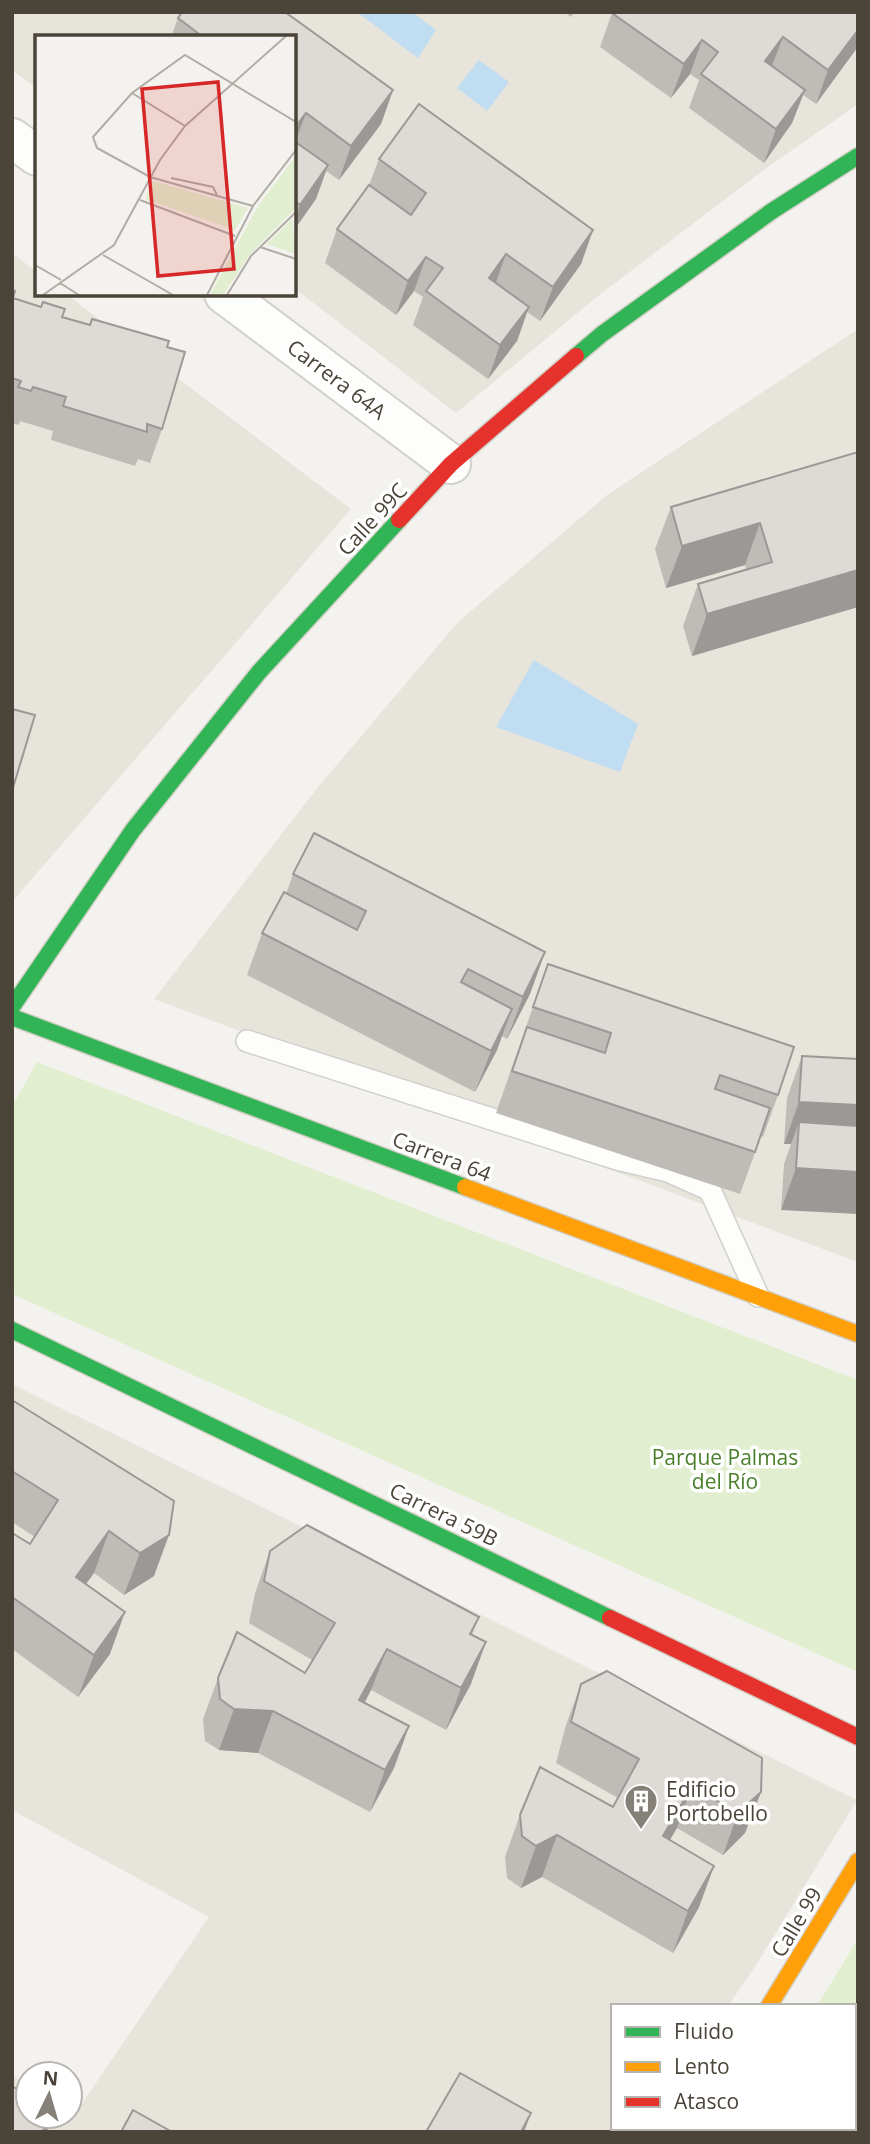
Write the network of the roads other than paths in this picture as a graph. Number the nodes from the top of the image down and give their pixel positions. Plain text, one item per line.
1 (12, 138) edge
2 (35, 155) edge
3 (858, 156) edge
4 (226, 296) edge
5 (451, 464) junction
6 (12, 1007) edge
7 (12, 1017) edge
8 (247, 1041) dead end
9 (759, 1297) junction
10 (12, 1330) edge
11 (858, 1335) edge
12 (858, 1737) edge
13 (858, 1861) edge
14 (770, 2004) edge

1 - 2 street
3 - 5 street, Calle 99C
4 - 5 street, Carrera 64A
5 - 6 street, Calle 99C
7 - 9 street, Carrera 64
8 - 9 lane
9 - 11 street, Carrera 64
10 - 12 street, Carrera 59B
13 - 14 street, Calle 99

